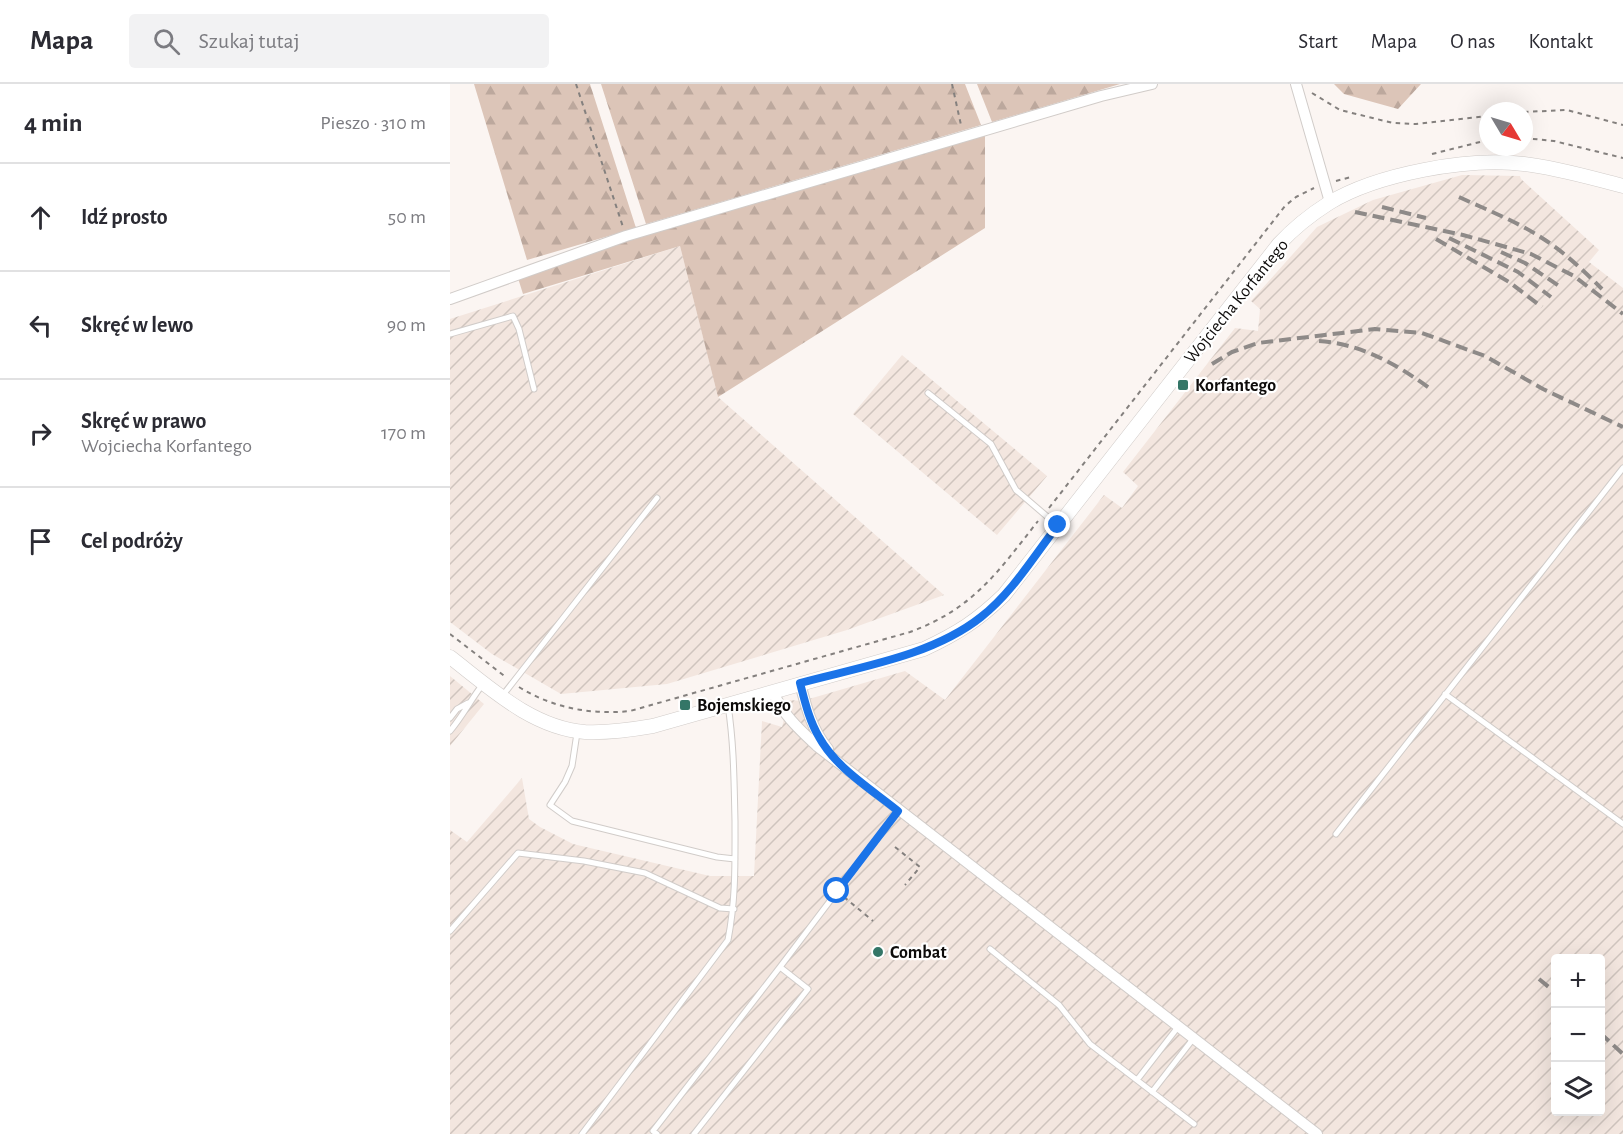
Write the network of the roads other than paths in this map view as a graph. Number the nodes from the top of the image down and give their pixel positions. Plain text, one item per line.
1 (1152, 84) edge
2 (1300, 86) edge
3 (1623, 186) edge
4 (1330, 202) junction
5 (450, 298) edge
6 (450, 334) edge
7 (534, 389) dead end
8 (928, 393) dead end
9 (1623, 468) edge
10 (657, 498) dead end
11 (1058, 525) junction
12 (450, 657) edge
13 (484, 683) junction
14 (800, 683) junction
15 (773, 691) junction
16 (1445, 694) junction
17 (502, 696) junction
18 (468, 703) junction
19 (728, 704) junction
20 (450, 718) edge
21 (450, 731) edge
22 (578, 731) junction
23 (837, 761) junction
24 (898, 811) junction
25 (1623, 824) edge
26 (1336, 834) dead end
27 (735, 859) junction
28 (734, 909) junction
29 (450, 930) edge
30 (990, 950) dead end
31 (780, 968) junction
32 (1178, 1027) junction
33 (1193, 1039) junction
34 (1137, 1080) junction
35 (1152, 1092) junction
36 (1194, 1124) dead end
37 (582, 1134) edge
38 (657, 1134) edge
39 (694, 1134) edge
40 (1317, 1134) edge

1 - 5 street
2 - 4 street
3 - 4 street, Wojciecha Korfantego
4 - 11 street, Wojciecha Korfantego
6 - 7 lane
8 - 11 lane
9 - 16 lane
10 - 17 lane
11 - 14 street, Wojciecha Korfantego
12 - 13 street, Wojciecha Korfantego
13 - 17 street, Wojciecha Korfantego
13 - 18 lane
14 - 15 street, Wojciecha Korfantego
14 - 23 street
15 - 19 street, Wojciecha Korfantego
15 - 23 street
16 - 25 lane
16 - 26 lane
17 - 22 street, Wojciecha Korfantego
18 - 20 lane
18 - 21 lane
19 - 22 street, Wojciecha Korfantego
19 - 27 lane
22 - 27 lane
23 - 24 street
24 - 31 lane
24 - 32 street
27 - 28 lane
28 - 29 lane
28 - 37 lane
30 - 34 lane
31 - 38 lane
31 - 39 lane
32 - 33 street
32 - 34 lane
33 - 35 lane
33 - 40 street
34 - 35 lane
35 - 36 lane

